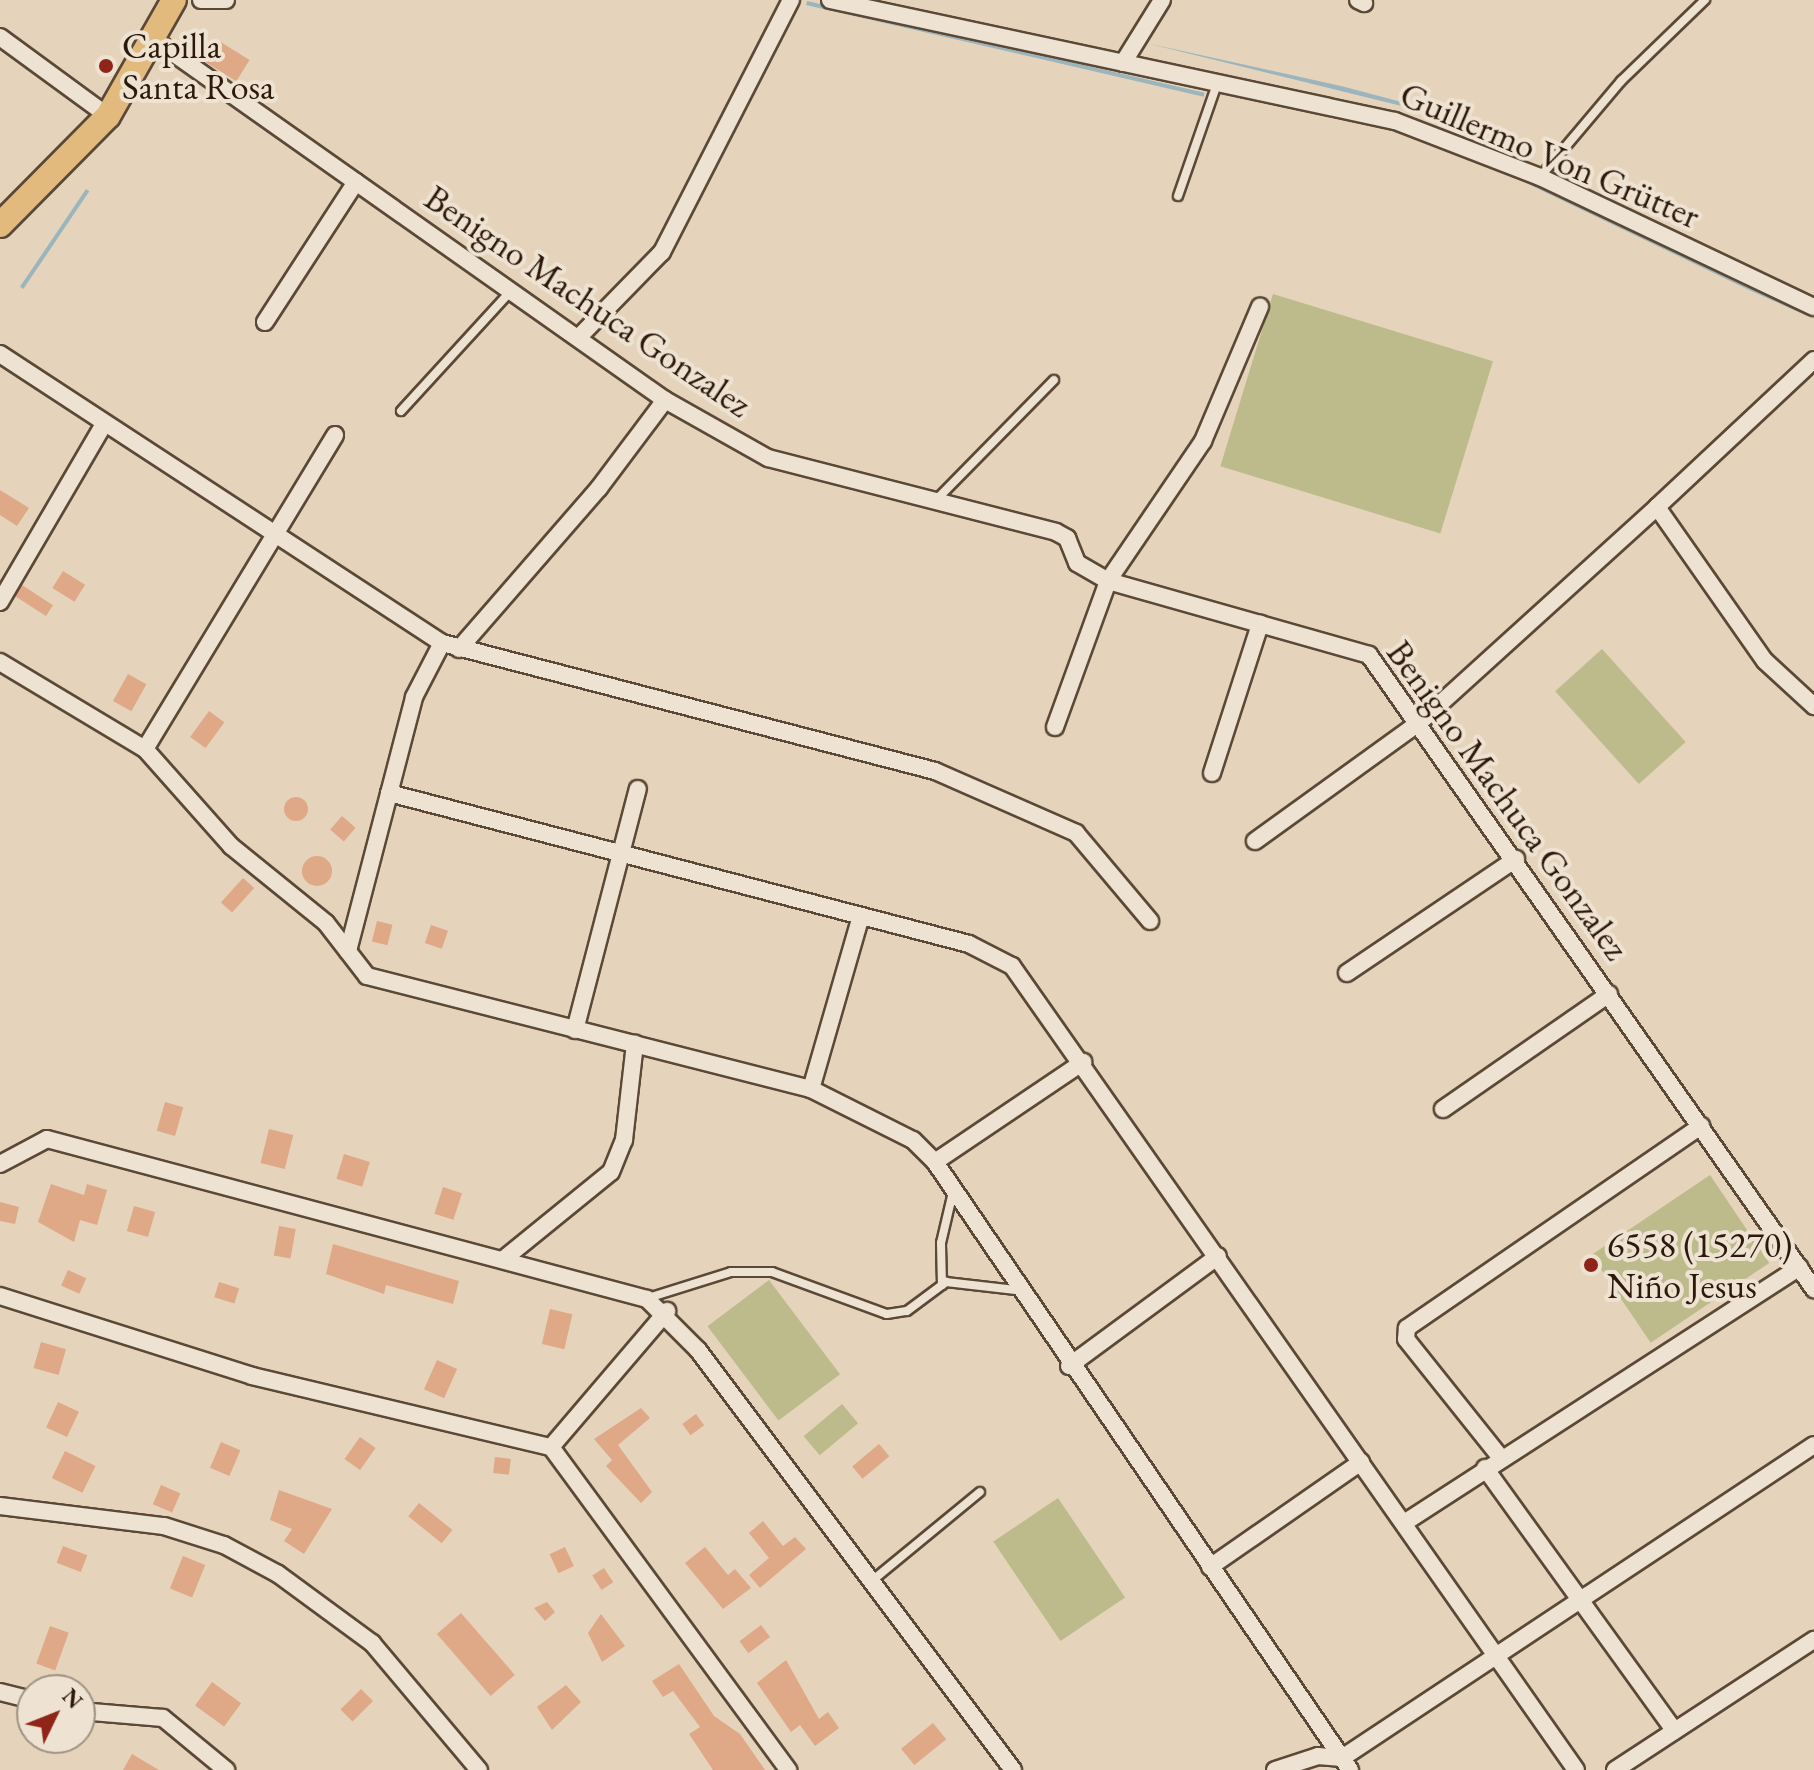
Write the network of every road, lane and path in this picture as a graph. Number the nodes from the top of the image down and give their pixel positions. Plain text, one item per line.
1 (174, 0) edge
2 (201, 0) edge
3 (226, 0) edge
4 (791, 0) edge
5 (830, 0) edge
6 (1162, 0) edge
7 (1705, 0) edge
8 (0, 37) edge
9 (156, 41) junction
10 (1123, 63) junction
11 (1217, 84) junction
12 (108, 116) junction
13 (1540, 177) junction
14 (356, 182) junction
15 (1178, 196) dead end
16 (0, 225) edge
17 (510, 292) junction
18 (1260, 307) dead end
19 (1814, 307) edge
20 (265, 322) dead end
21 (578, 338) junction
22 (0, 354) edge
23 (1814, 360) edge
24 (1054, 380) dead end
25 (665, 400) junction
26 (401, 411) dead end
27 (104, 424) junction
28 (335, 435) dead end
29 (939, 497) junction
30 (1657, 507) junction
31 (272, 533) junction
32 (1108, 581) junction
33 (0, 602) edge
34 (1260, 624) junction
35 (442, 643) junction
36 (459, 649) junction
37 (0, 662) edge
38 (1814, 706) edge
39 (1420, 722) junction
40 (1055, 727) dead end
41 (145, 749) junction
42 (1212, 773) dead end
43 (638, 789) dead end
44 (389, 793) junction
45 (1255, 841) dead end
46 (619, 853) junction
47 (1516, 859) junction
48 (861, 916) junction
49 (1150, 921) dead end
50 (348, 951) junction
51 (1347, 973) dead end
52 (1609, 994) junction
53 (575, 1030) junction
54 (635, 1044) junction
55 (1083, 1062) junction
56 (811, 1089) junction
57 (1443, 1109) dead end
58 (1701, 1126) junction
59 (935, 1162) junction
60 (0, 1164) edge
61 (954, 1191) junction
62 (1218, 1256) junction
63 (505, 1258) junction
64 (1799, 1267) junction
65 (942, 1285) junction
66 (1814, 1289) edge
67 (1016, 1290) junction
68 (0, 1296) edge
69 (647, 1299) junction
70 (667, 1311) junction
71 (1069, 1366) junction
72 (1814, 1445) edge
73 (551, 1447) junction
74 (1501, 1458) junction
75 (1361, 1462) junction
76 (1485, 1468) junction
77 (980, 1492) dead end
78 (0, 1506) edge
79 (1404, 1523) junction
80 (1210, 1567) junction
81 (874, 1579) junction
82 (1580, 1600) junction
83 (1814, 1640) edge
84 (1496, 1655) junction
85 (96, 1712) edge
86 (1675, 1731) junction
87 (1346, 1764) edge
88 (226, 1770) edge
89 (479, 1770) edge
90 (788, 1770) edge
91 (1013, 1770) edge
92 (1275, 1770) edge
93 (1576, 1770) edge
94 (1615, 1770) edge

1 - 9 main road
2 - 3 street
4 - 21 street
5 - 10 street, Guillermo Von Grütter
6 - 10 street
7 - 13 lane
8 - 12 street
9 - 12 main road
9 - 14 street, Benigno Machuca Gonzalez
10 - 11 street, Guillermo Von Grütter
11 - 13 street, Guillermo Von Grütter
11 - 15 lane
12 - 16 main road
13 - 19 street, Guillermo Von Grütter
14 - 17 street, Benigno Machuca Gonzalez
14 - 20 street
17 - 21 street, Benigno Machuca Gonzalez
17 - 26 lane
18 - 32 street
21 - 25 street, Benigno Machuca Gonzalez
22 - 27 street
23 - 30 street
24 - 29 lane
25 - 29 street, Benigno Machuca Gonzalez
25 - 36 street
27 - 31 street
27 - 33 street
28 - 31 street
29 - 32 street, Benigno Machuca Gonzalez
30 - 38 street
30 - 39 street
31 - 35 street
31 - 41 street
32 - 34 street, Benigno Machuca Gonzalez
32 - 40 street
34 - 39 street, Benigno Machuca Gonzalez
34 - 42 street
35 - 36 street
35 - 44 street
36 - 49 street
37 - 41 street
39 - 45 street
39 - 47 street, Benigno Machuca Gonzalez
41 - 50 street
43 - 46 street
44 - 46 street
44 - 50 street
46 - 48 street
46 - 53 street
47 - 51 street
47 - 52 street, Benigno Machuca Gonzalez
48 - 55 street
48 - 56 street
50 - 53 street
52 - 57 street
52 - 58 street, Benigno Machuca Gonzalez
53 - 54 street
54 - 56 street
54 - 63 street
55 - 59 street
55 - 62 street
56 - 59 street
58 - 64 street, Benigno Machuca Gonzalez
58 - 74 street
59 - 61 street
60 - 63 street
61 - 65 lane
61 - 67 street
62 - 71 street
62 - 75 street
63 - 69 street
64 - 66 street, Benigno Machuca Gonzalez
64 - 74 street
65 - 67 lane
65 - 69 lane
67 - 71 street
68 - 73 street
69 - 70 street
70 - 73 street
70 - 81 street
71 - 80 street
72 - 82 street
73 - 90 street
74 - 76 street
75 - 79 street
75 - 80 street
76 - 79 street
76 - 82 street
77 - 81 lane
78 - 89 street
79 - 84 street
80 - 87 street
81 - 91 street
82 - 84 street
82 - 86 street
83 - 86 street
84 - 87 street
84 - 93 street
85 - 88 street
86 - 94 street
87 - 92 street

